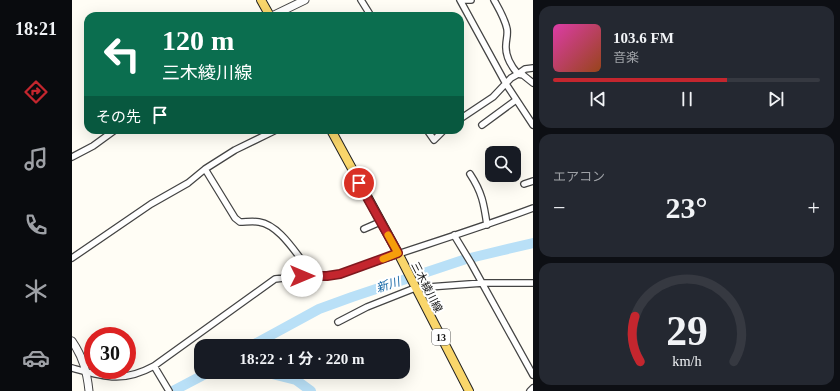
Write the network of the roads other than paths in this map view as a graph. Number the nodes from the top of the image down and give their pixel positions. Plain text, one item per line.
1 (261, 0) edge
2 (305, 0) edge
3 (361, 0) edge
4 (461, 0) edge
5 (471, 0) edge
6 (494, 0) edge
7 (268, 12) edge
8 (280, 12) edge
9 (368, 12) edge
10 (533, 68) edge
11 (518, 74) junction
12 (533, 83) edge
13 (506, 84) junction
14 (516, 100) junction
15 (464, 116) edge
16 (533, 125) edge
17 (482, 126) dead end
18 (110, 134) edge
19 (268, 134) edge
20 (334, 134) edge
21 (430, 134) edge
22 (440, 134) edge
23 (72, 157) edge
24 (205, 169) junction
25 (470, 174) dead end
26 (533, 181) edge
27 (524, 184) dead end
28 (533, 208) edge
29 (380, 222) junction
30 (487, 225) junction
31 (364, 229) dead end
32 (454, 235) junction
33 (399, 257) junction
34 (72, 258) edge
35 (283, 278) junction
36 (483, 283) junction
37 (533, 283) edge
38 (414, 286) junction
39 (338, 322) dead end
40 (72, 341) edge
41 (84, 364) edge
42 (154, 366) junction
43 (72, 368) edge
44 (84, 371) edge
45 (136, 375) edge
46 (533, 375) edge
47 (88, 379) edge
48 (533, 388) edge
49 (89, 391) edge
50 (169, 391) edge
51 (469, 391) edge
52 (530, 391) edge

1 - 7 main road
2 - 8 street
3 - 9 street
4 - 5 street
4 - 13 street
6 - 11 street
10 - 11 street
11 - 12 street
11 - 13 street
13 - 14 street
13 - 15 street
14 - 16 street
14 - 17 street
18 - 23 street
19 - 24 street
20 - 29 main road, 三木綾川線 / 13
21 - 22 street
24 - 34 street
24 - 35 street
25 - 30 street
26 - 27 street
28 - 30 street
29 - 31 street
29 - 33 main road, 三木綾川線 / 13
30 - 32 street
32 - 33 street
32 - 36 street
33 - 35 street
33 - 38 main road, 三木綾川線 / 13
35 - 42 street
36 - 37 street
36 - 38 street
36 - 46 street
38 - 39 street
38 - 51 main road, 三木綾川線 / 13
40 - 41 street
42 - 45 street
42 - 50 street
43 - 44 street
47 - 49 street
48 - 52 street

